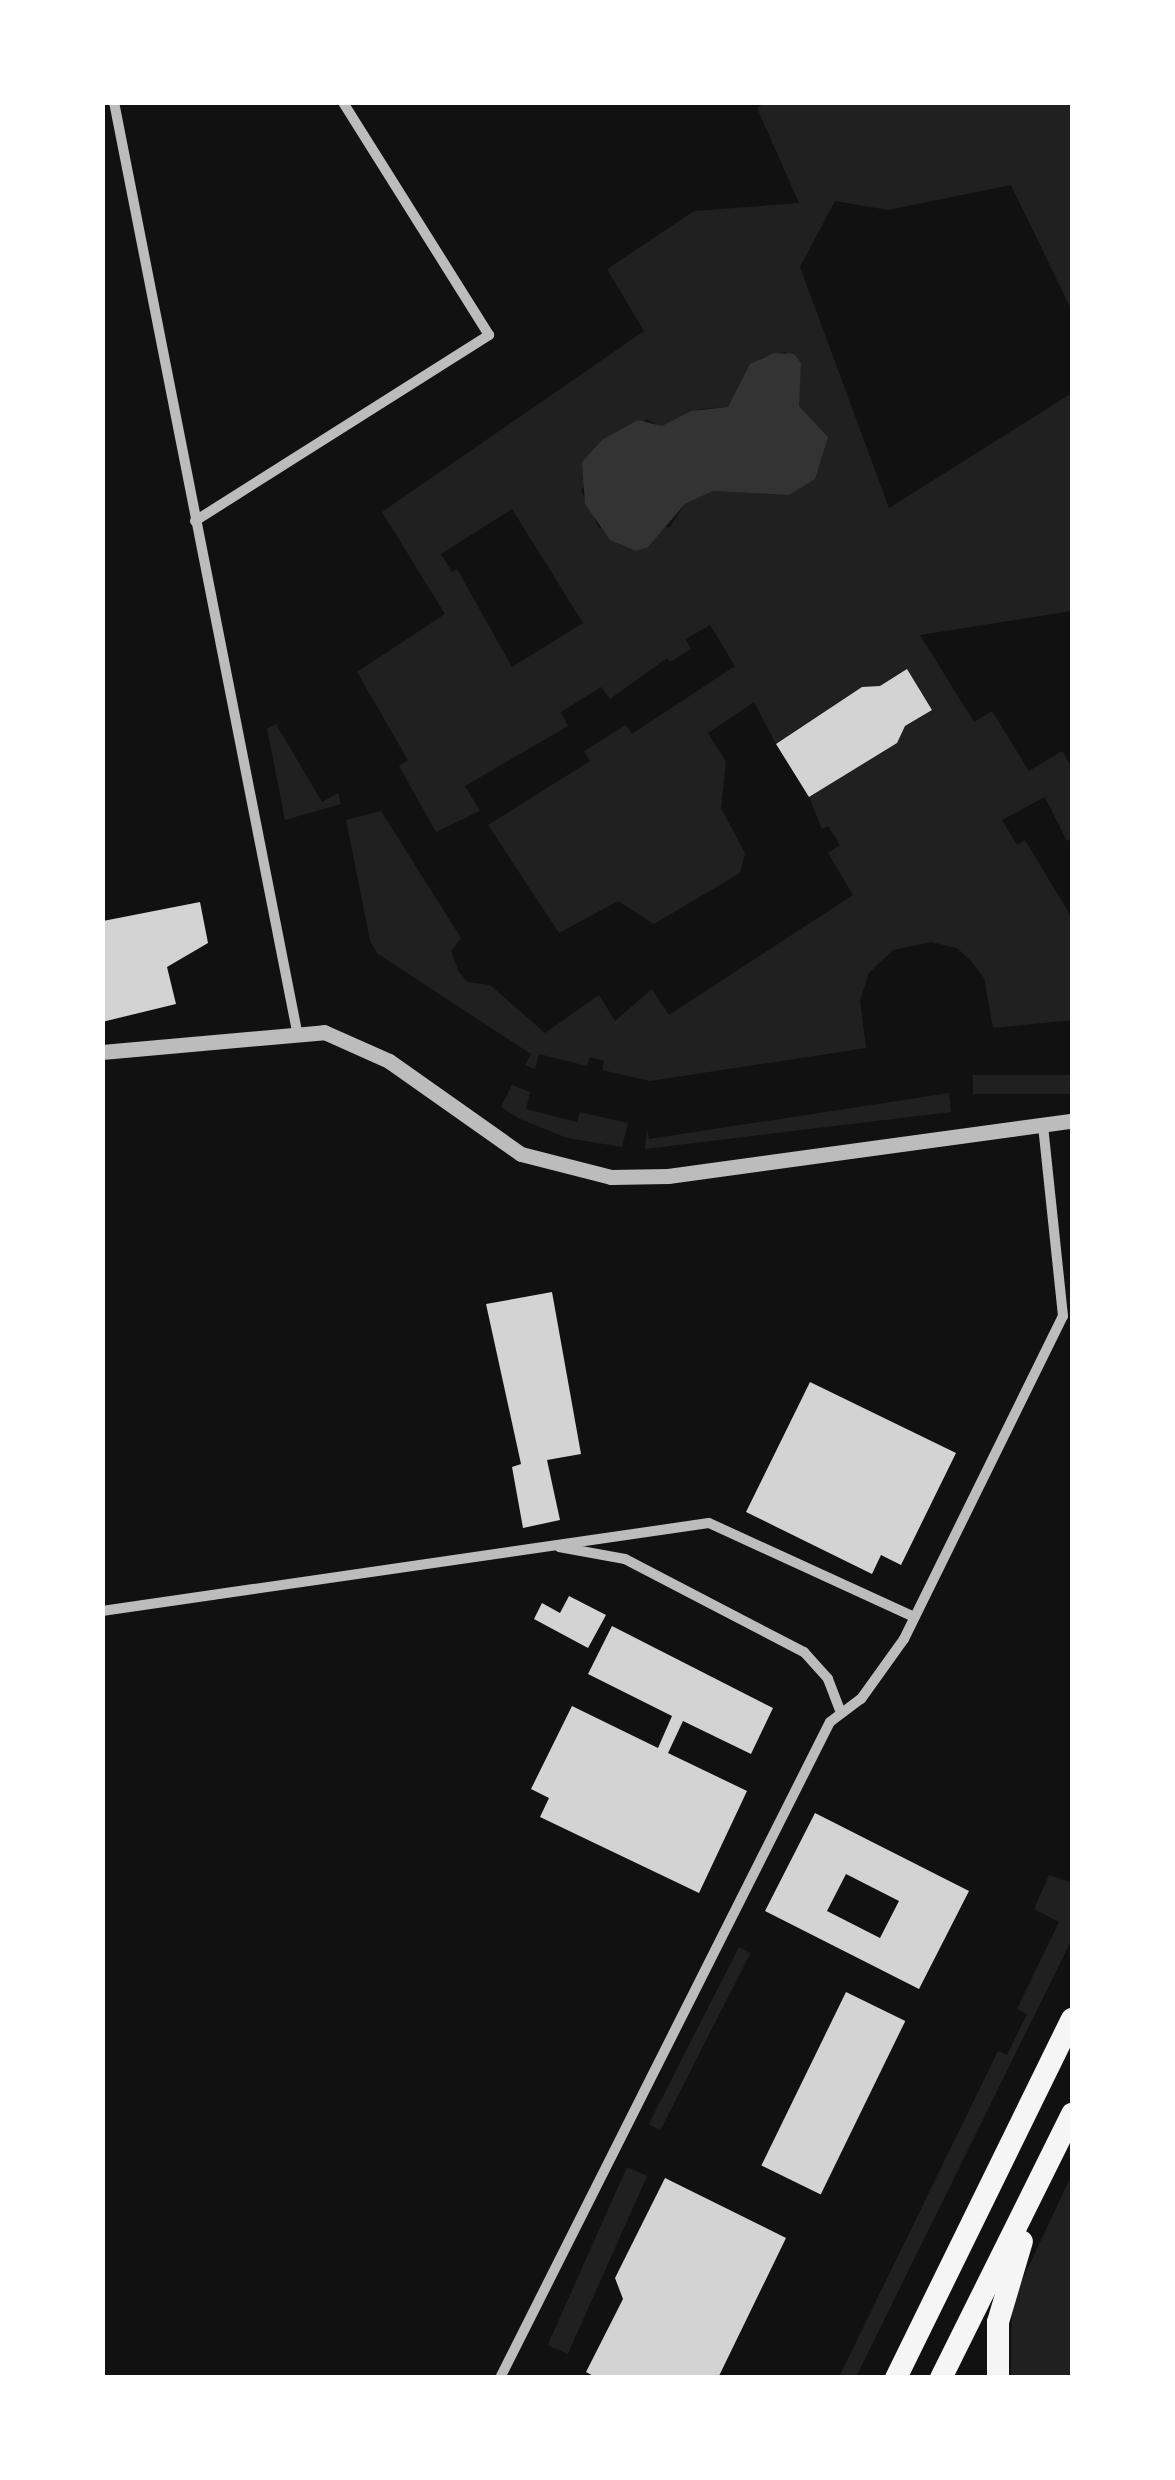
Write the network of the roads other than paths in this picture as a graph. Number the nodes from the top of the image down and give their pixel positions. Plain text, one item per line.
1 (114, 102) edge
2 (343, 102) edge
3 (196, 521) junction
4 (297, 1031) junction
5 (102, 1052) edge
6 (1072, 1121) edge
7 (1043, 1125) junction
8 (548, 1545) junction
9 (102, 1611) edge
10 (914, 1617) junction
11 (841, 1712) junction
12 (1072, 2020) edge
13 (1072, 2114) edge
14 (1040, 2180) junction
15 (500, 2378) edge
16 (896, 2378) edge
17 (942, 2378) edge
18 (998, 2378) edge

1 - 3 street
2 - 3 street
3 - 4 street
4 - 5 street
4 - 7 street
6 - 7 street
7 - 10 street
8 - 9 street
8 - 10 street
8 - 11 street
10 - 11 street
11 - 15 street
12 - 16 highway
13 - 14 highway
14 - 17 highway
14 - 18 highway

